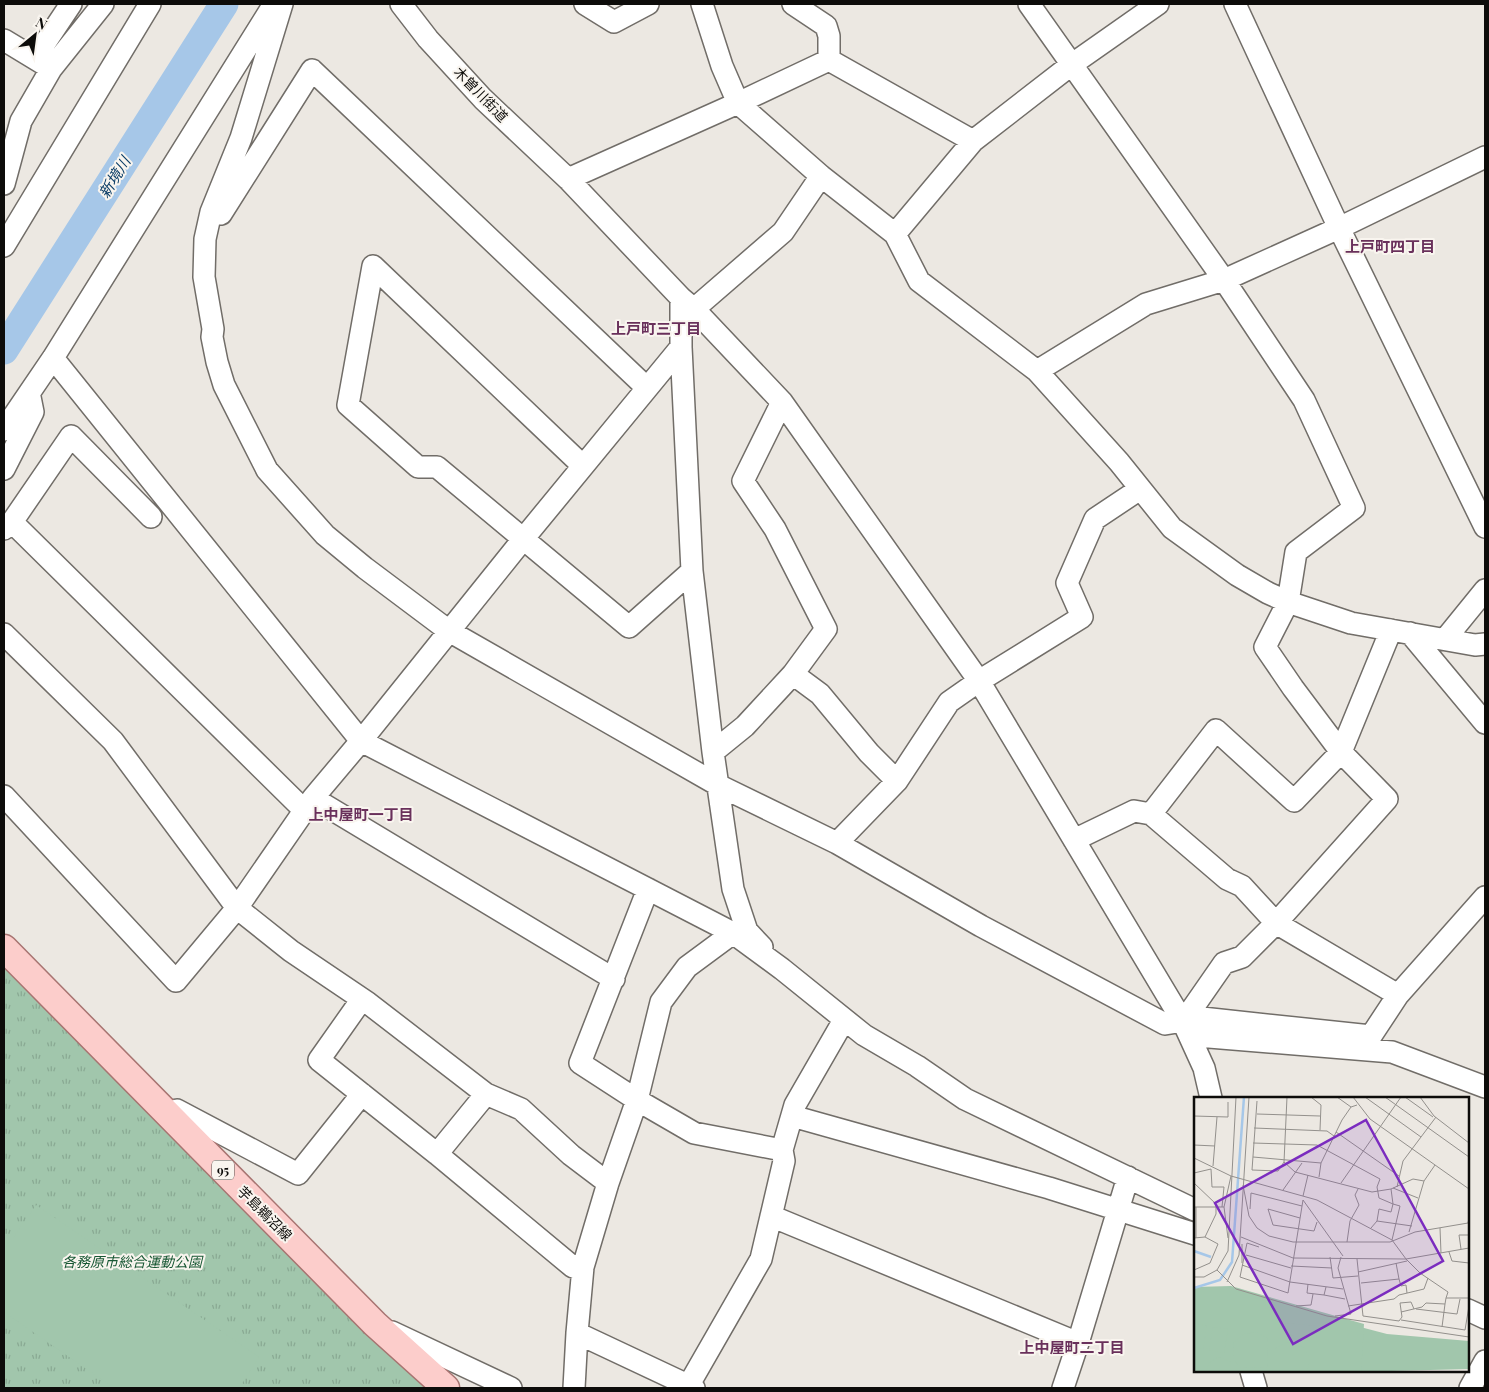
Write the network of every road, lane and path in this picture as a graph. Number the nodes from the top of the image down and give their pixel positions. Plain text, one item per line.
1 (71, 4) edge
2 (103, 4) edge
3 (150, 4) edge
4 (274, 4) edge
5 (282, 4) edge
6 (401, 4) edge
7 (585, 4) edge
8 (648, 4) edge
9 (702, 4) edge
10 (793, 4) edge
11 (1029, 4) edge
12 (1158, 4) edge
13 (1235, 4) edge
14 (4, 40) edge
15 (829, 60) junction
16 (43, 63) junction
17 (1071, 64) junction
18 (738, 103) junction
19 (973, 141) junction
20 (1485, 157) edge
21 (821, 176) junction
22 (568, 179) junction
23 (4, 184) edge
24 (1338, 228) junction
25 (895, 234) junction
26 (205, 239) junction
27 (4, 246) edge
28 (1224, 280) junction
29 (688, 303) junction
30 (681, 348) junction
31 (53, 358) junction
32 (1037, 371) junction
33 (647, 388) junction
34 (29, 394) junction
35 (782, 402) junction
36 (4, 430) edge
37 (583, 466) junction
38 (4, 469) edge
39 (1140, 489) junction
40 (151, 517) dead end
41 (8, 525) edge
42 (1485, 527) edge
43 (524, 538) junction
44 (692, 572) junction
45 (1485, 590) edge
46 (1288, 602) junction
47 (449, 631) junction
48 (1401, 632) junction
49 (4, 634) edge
50 (1446, 638) junction
51 (1485, 644) edge
52 (793, 674) junction
53 (979, 681) junction
54 (1485, 724) edge
55 (362, 741) junction
56 (713, 752) junction
57 (1341, 752) junction
58 (897, 781) junction
59 (718, 785) junction
60 (4, 796) edge
61 (308, 804) junction
62 (1151, 814) junction
63 (1074, 840) junction
64 (837, 843) junction
65 (648, 889) junction
66 (1485, 897) edge
67 (237, 908) junction
68 (1276, 923) junction
69 (733, 933) junction
70 (4, 948) edge
71 (782, 969) junction
72 (614, 979) junction
73 (1398, 995) junction
74 (362, 999) junction
75 (844, 1020) junction
76 (1183, 1022) junction
77 (1485, 1087) edge
78 (362, 1094) junction
79 (486, 1094) junction
80 (1211, 1097) edge
81 (637, 1100) junction
82 (167, 1113) junction
83 (792, 1116) junction
84 (782, 1150) junction
85 (438, 1154) junction
86 (1128, 1177) junction
87 (608, 1183) junction
88 (1119, 1210) junction
89 (1194, 1210) edge
90 (771, 1216) junction
91 (1194, 1234) edge
92 (583, 1267) junction
93 (1469, 1310) edge
94 (1485, 1318) edge
95 (375, 1324) junction
96 (577, 1332) junction
97 (1078, 1343) junction
98 (1485, 1361) edge
99 (1251, 1372) edge
100 (690, 1387) edge
101 (446, 1388) edge
102 (511, 1388) edge
103 (574, 1388) edge
104 (1062, 1388) edge
105 (1256, 1388) edge
106 (1470, 1388) edge

1 - 16 street
2 - 16 street
3 - 27 street
4 - 31 street
5 - 26 street
6 - 22 street, 木曽川街道
7 - 8 street
9 - 18 street
10 - 15 street
11 - 17 street
12 - 17 street
13 - 24 street
14 - 16 street
15 - 18 street
15 - 19 street
16 - 23 street
17 - 19 street
17 - 28 street
18 - 21 street
18 - 22 street
19 - 25 street
20 - 24 street
21 - 25 street
21 - 29 street
22 - 29 street, 木曽川街道
24 - 28 street
24 - 42 street
25 - 32 street
26 - 33 street
26 - 47 street
28 - 32 street
28 - 46 street
29 - 30 street
29 - 35 street, 木曽川街道
30 - 33 street
30 - 44 street
31 - 34 street
31 - 55 street
32 - 39 street
33 - 37 street
34 - 36 street
34 - 38 street
35 - 52 street
35 - 53 street, 木曽川街道
37 - 43 street
37 - 43 street
39 - 46 street
39 - 53 street
40 - 41 street
41 - 61 street
43 - 44 street
43 - 47 street
44 - 56 street
45 - 50 street
46 - 48 street
46 - 57 street
47 - 55 street
47 - 59 street
48 - 50 street
48 - 54 street
48 - 57 street
49 - 67 street
50 - 51 street
52 - 56 street
52 - 58 street
53 - 58 street
53 - 63 street, 木曽川街道
55 - 61 street
55 - 65 street
56 - 59 street
57 - 62 street
57 - 68 street
58 - 64 street
59 - 64 street
59 - 71 street
60 - 67 street
61 - 67 street
61 - 72 street
62 - 63 street
62 - 68 street
63 - 76 street, 木曽川街道
64 - 76 street
65 - 69 street
65 - 72 street
66 - 73 street
67 - 74 street
68 - 73 street
68 - 76 street
69 - 71 street
69 - 81 street
70 - 82 main road, 芋島鵜沼線 / 95
71 - 75 street
72 - 81 street
73 - 76 street
74 - 78 street
74 - 79 street
75 - 83 street
75 - 86 street
76 - 77 street
76 - 80 street, 木曽川街道
78 - 82 street
78 - 85 street
79 - 85 street
79 - 87 street
81 - 84 street
81 - 87 street
82 - 95 main road, 芋島鵜沼線 / 95
83 - 84 street
83 - 88 street
84 - 90 street
85 - 92 street
86 - 88 street
86 - 89 street
87 - 92 street
88 - 91 street
88 - 97 street
90 - 97 street
90 - 100 street
92 - 96 street
93 - 94 street
95 - 101 main road, 芋島鵜沼線 / 95
95 - 102 street
96 - 100 street
96 - 103 street
97 - 104 street
98 - 106 street
99 - 105 street

